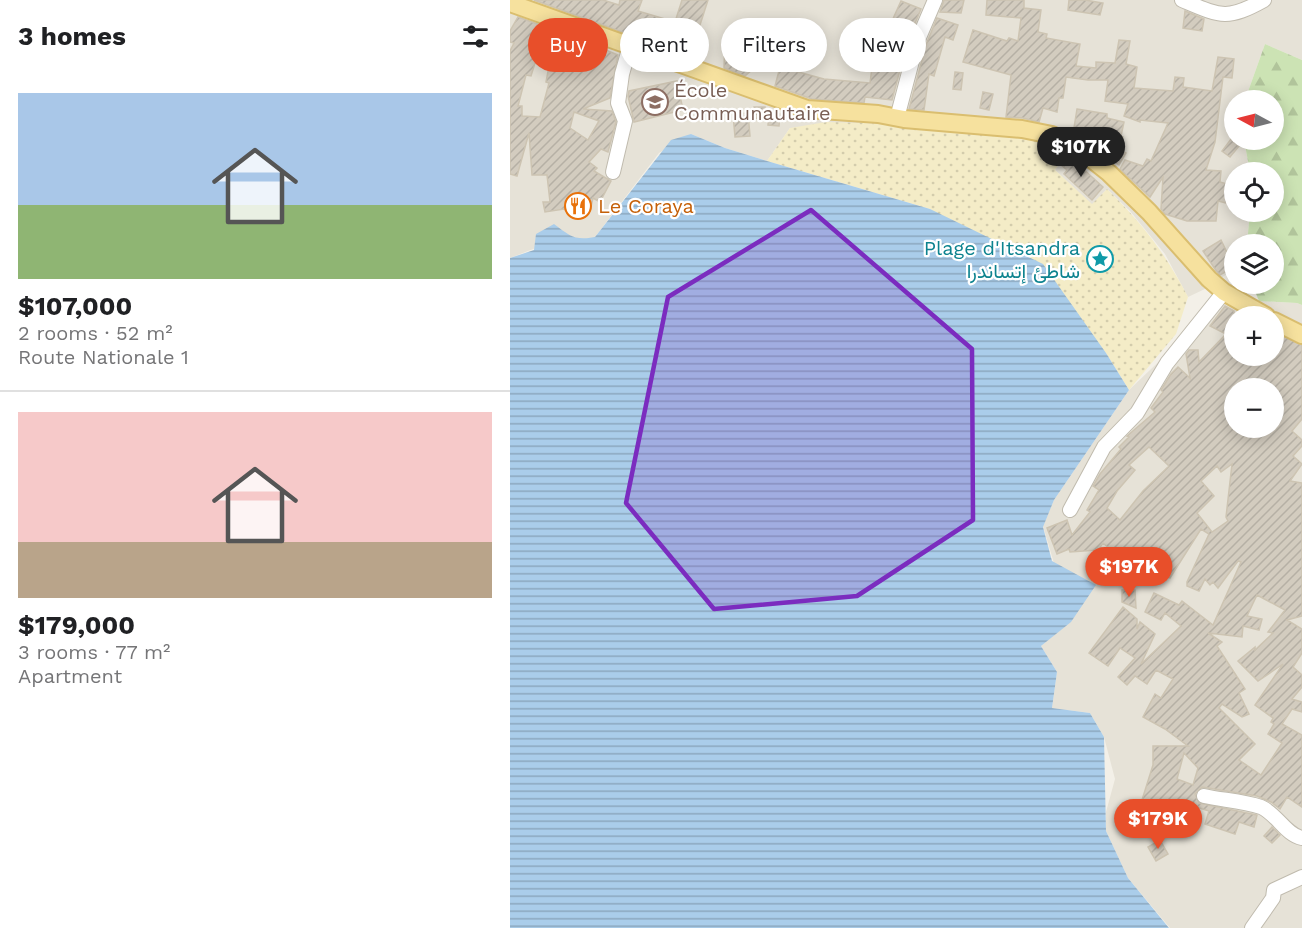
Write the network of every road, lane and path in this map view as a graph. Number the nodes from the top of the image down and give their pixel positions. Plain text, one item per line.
1 (935, 0) edge
2 (1182, 0) edge
3 (1264, 0) edge
4 (510, 3) edge
5 (620, 42) edge
6 (623, 72) edge
7 (703, 72) edge
8 (897, 118) junction
9 (613, 172) dead end
10 (1224, 292) joint
11 (1228, 294) edge
12 (1248, 306) edge
13 (1284, 326) edge
14 (1302, 335) edge
15 (1070, 510) dead end
16 (1204, 796) dead end
17 (1302, 838) edge
18 (1302, 877) edge
19 (1252, 928) edge

1 - 8 street
2 - 3 street
4 - 5 main road
6 - 9 street
7 - 8 main road
8 - 10 main road
10 - 15 street
11 - 12 main road
13 - 14 main road
16 - 17 street
18 - 19 street

